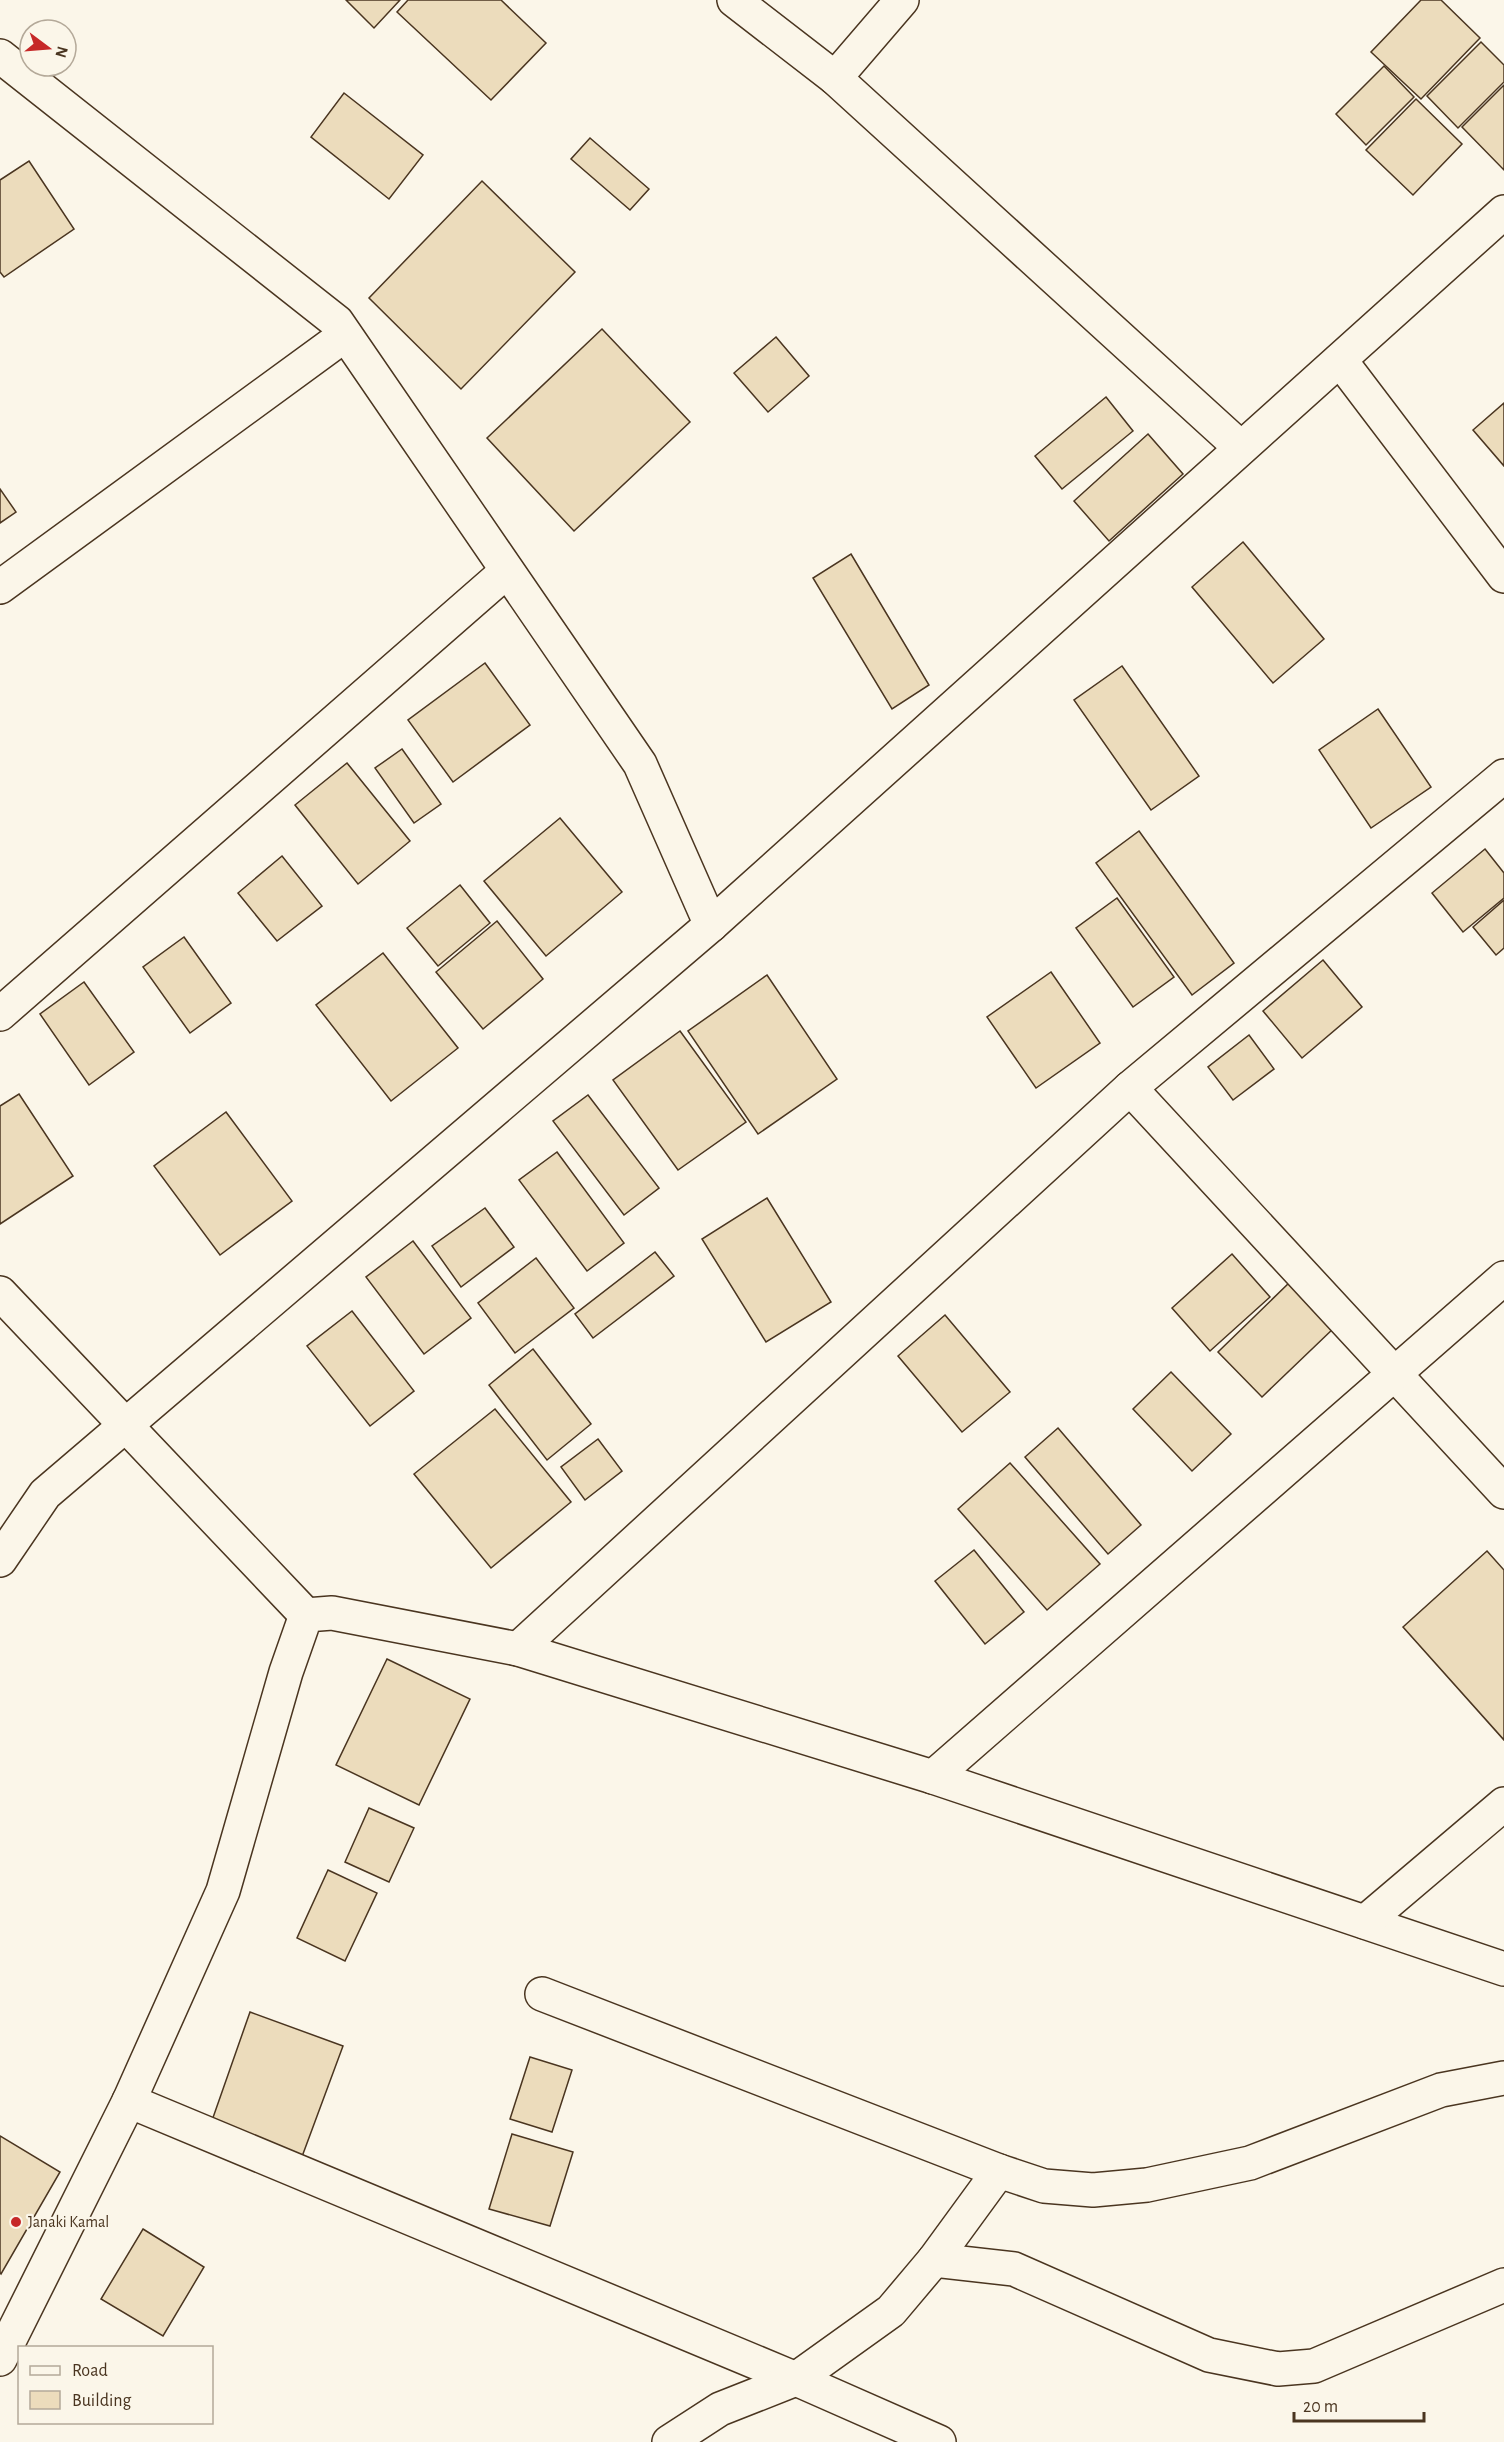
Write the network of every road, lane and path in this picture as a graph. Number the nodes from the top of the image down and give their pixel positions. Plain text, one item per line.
1 (734, 0) edge
2 (902, 0) edge
3 (0, 56) edge
4 (836, 78) junction
5 (1504, 212) edge
6 (345, 335) junction
7 (1340, 360) junction
8 (1241, 448) junction
9 (507, 571) junction
10 (1504, 576) edge
11 (0, 587) edge
12 (1504, 776) edge
13 (711, 925) junction
14 (0, 1014) edge
15 (1130, 1088) junction
16 (1504, 1278) edge
17 (0, 1293) edge
18 (1396, 1374) junction
19 (126, 1424) junction
20 (1504, 1491) edge
21 (0, 1560) edge
22 (306, 1615) junction
23 (518, 1649) junction
24 (933, 1777) junction
25 (1504, 1804) edge
26 (1365, 1922) junction
27 (1504, 1969) edge
28 (542, 1994) dead end
29 (1504, 2078) edge
30 (129, 2101) junction
31 (999, 2171) junction
32 (934, 2260) junction
33 (1504, 2284) edge
34 (0, 2359) edge
35 (796, 2379) junction
36 (669, 2442) edge
37 (939, 2442) edge

1 - 4 street
2 - 4 street
3 - 6 street
4 - 8 street
5 - 7 street
6 - 9 street
6 - 11 street
7 - 8 street
7 - 10 street
8 - 13 street
9 - 13 street
9 - 14 street
12 - 15 street
13 - 19 street
15 - 18 street
15 - 23 street
16 - 18 street
17 - 19 street
18 - 20 street
18 - 24 street
19 - 21 street
19 - 22 street
22 - 23 street
22 - 30 street
23 - 24 street
24 - 26 street
25 - 26 street
26 - 27 street
28 - 31 street
29 - 31 street
30 - 34 street
30 - 35 street
31 - 32 street
32 - 33 street
32 - 35 street
35 - 36 street
35 - 37 street

